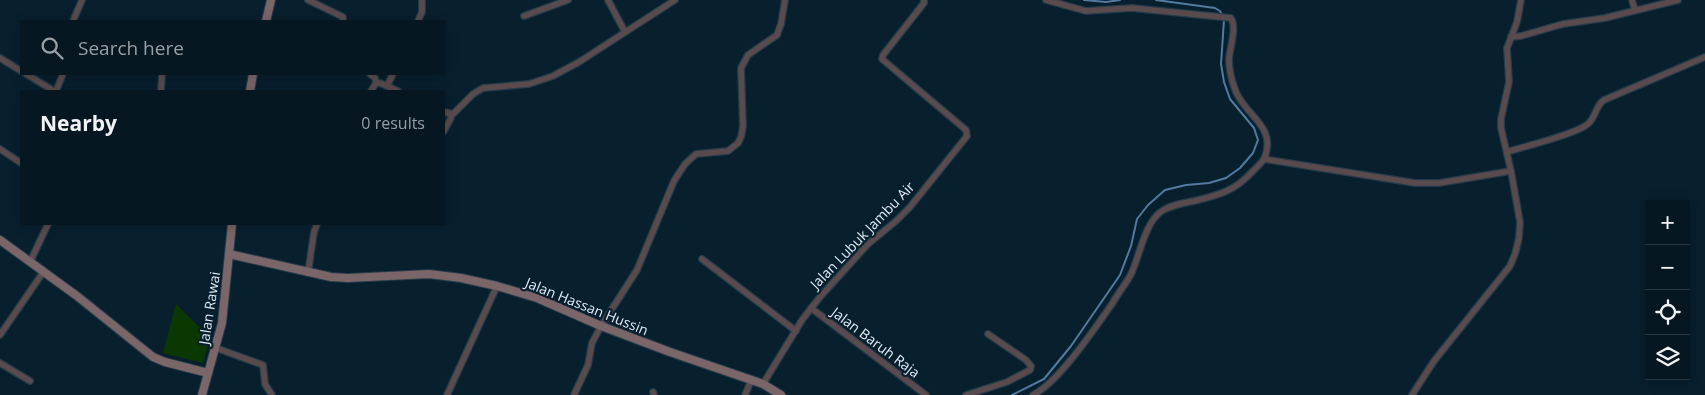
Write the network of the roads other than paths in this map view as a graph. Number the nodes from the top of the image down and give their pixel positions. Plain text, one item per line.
1 (82, 0) edge
2 (271, 0) edge
3 (308, 0) edge
4 (422, 0) edge
5 (568, 0) edge
6 (608, 0) edge
7 (674, 0) edge
8 (785, 0) edge
9 (924, 0) edge
10 (1046, 0) edge
11 (1521, 0) edge
12 (1632, 0) edge
13 (1678, 0) edge
14 (1636, 10) junction
15 (524, 16) dead end
16 (73, 20) edge
17 (266, 20) edge
18 (343, 20) edge
19 (418, 20) edge
20 (625, 32) junction
21 (1511, 36) junction
22 (1705, 57) edge
23 (0, 58) edge
24 (20, 70) edge
25 (28, 75) edge
26 (63, 75) edge
27 (162, 75) edge
28 (253, 75) edge
29 (371, 75) edge
30 (393, 75) edge
31 (376, 83) junction
32 (388, 86) junction
33 (53, 90) edge
34 (55, 90) edge
35 (161, 90) edge
36 (250, 90) edge
37 (372, 90) edge
38 (396, 90) edge
39 (445, 112) edge
40 (450, 114) junction
41 (445, 129) edge
42 (0, 149) edge
43 (1508, 152) junction
44 (1264, 159) junction
45 (20, 163) edge
46 (1511, 171) junction
47 (48, 225) edge
48 (232, 225) edge
49 (317, 225) edge
50 (0, 240) edge
51 (229, 254) junction
52 (702, 259) dead end
53 (30, 262) junction
54 (44, 272) junction
55 (308, 273) junction
56 (497, 286) junction
57 (811, 308) junction
58 (601, 326) junction
59 (796, 331) junction
60 (988, 334) dead end
61 (0, 335) edge
62 (216, 348) junction
63 (0, 363) edge
64 (208, 373) junction
65 (30, 381) dead end
66 (751, 381) junction
67 (763, 384) junction
68 (202, 395) edge
69 (272, 395) edge
70 (447, 395) edge
71 (574, 395) edge
72 (745, 395) edge
73 (781, 395) edge
74 (926, 395) edge
75 (966, 395) edge
76 (1034, 395) edge
77 (1412, 395) edge

1 - 16 street
2 - 17 street
3 - 18 street
4 - 19 street
5 - 15 street
6 - 20 street
7 - 20 street
8 - 58 street
9 - 57 street, Jalan Lubuk Jambu Air
10 - 44 street
11 - 21 street
12 - 14 street
13 - 14 street
14 - 21 street
20 - 40 street
21 - 43 street
22 - 43 street
23 - 24 street
25 - 33 street
26 - 34 street
27 - 35 street
28 - 36 street
29 - 31 street
30 - 32 street
31 - 32 street
31 - 37 street
32 - 38 street
39 - 40 street
40 - 41 street
42 - 45 street
43 - 46 street
44 - 46 street
44 - 76 street
46 - 77 street
47 - 53 street
48 - 51 street, Jalan Rawai
49 - 55 street
50 - 53 street
51 - 55 street, Jalan Hassan Hussin
51 - 62 street, Jalan Rawai
52 - 59 street
53 - 54 street
54 - 61 street
54 - 64 street
55 - 56 street, Jalan Hassan Hussin
56 - 58 street, Jalan Hassan Hussin
56 - 70 street
57 - 59 street, Jalan Lubuk Jambu Air
57 - 74 street, Jalan Baruh Raja
58 - 66 street, Jalan Hassan Hussin
58 - 71 street
59 - 67 street, Jalan Lubuk Jambu Air
60 - 75 street
62 - 64 street, Jalan Rawai
62 - 69 street
63 - 65 street
64 - 68 street, Jalan Rawai
66 - 67 street, Jalan Hassan Hussin
66 - 72 street
67 - 73 street, Jalan Hassan Hussin

